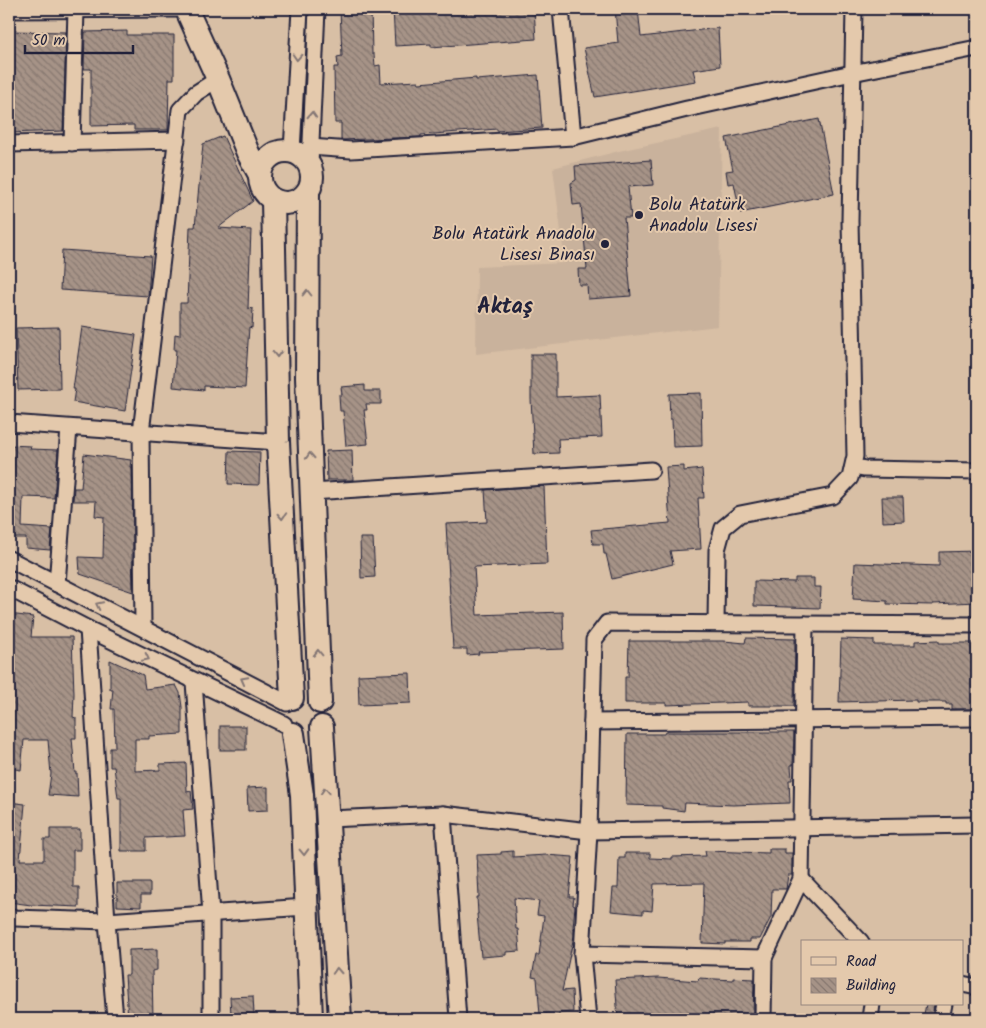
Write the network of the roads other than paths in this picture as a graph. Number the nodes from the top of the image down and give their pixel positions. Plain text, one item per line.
1 (300, 9) edge
2 (317, 9) edge
3 (561, 9) edge
4 (854, 9) edge
5 (9, 10) edge
6 (76, 10) edge
7 (192, 10) edge
8 (977, 48) edge
9 (852, 73) junction
10 (218, 79) junction
11 (573, 137) junction
12 (176, 140) junction
13 (72, 143) junction
14 (9, 144) edge
15 (288, 158) junction
16 (308, 193) junction
17 (274, 200) junction
18 (9, 424) edge
19 (69, 428) junction
20 (141, 432) junction
21 (278, 442) junction
22 (852, 466) junction
23 (651, 470) dead end
24 (977, 471) edge
25 (312, 492) junction
26 (9, 559) edge
27 (57, 584) junction
28 (9, 588) edge
29 (716, 623) junction
30 (805, 624) junction
31 (977, 625) edge
32 (143, 627) junction
33 (88, 629) junction
34 (194, 682) junction
35 (320, 702) junction
36 (289, 715) junction
37 (977, 718) edge
38 (803, 721) junction
39 (592, 722) junction
40 (322, 727) junction
41 (443, 814) junction
42 (328, 819) junction
43 (977, 825) edge
44 (801, 828) junction
45 (589, 830) junction
46 (801, 879) junction
47 (306, 907) junction
48 (211, 914) junction
49 (9, 916) edge
50 (107, 921) junction
51 (859, 940) edge
52 (582, 954) junction
53 (764, 958) junction
54 (964, 984) edge
55 (977, 987) edge
56 (872, 1006) edge
57 (944, 1006) edge
58 (115, 1019) edge
59 (211, 1019) edge
60 (311, 1019) edge
61 (340, 1019) edge
62 (458, 1019) edge
63 (588, 1019) edge
64 (762, 1019) edge
65 (870, 1019) edge
66 (941, 1019) edge

1 -> 15 street
15 -> 2 street
3 - 11 street
4 - 9 street
5 - 6 street
6 - 7 street
6 - 13 street
7 - 10 main road
7 - 15 main road
8 - 9 street
9 - 11 street
9 - 22 street
10 - 12 street
10 - 15 main road
11 - 15 street
12 - 13 street
12 - 20 street
13 - 14 street
15 - 16 main road
15 - 17 main road
16 - 17 main road
25 -> 16 main road
17 -> 21 main road
18 - 19 street
19 - 20 street
19 - 27 street
20 - 21 street
20 - 32 street
21 -> 36 main road
22 - 24 street
22 - 29 street
23 - 25 street
35 -> 25 main road
26 - 27 street
32 -> 27 street
28 - 33 street
29 - 30 street
29 - 39 street
30 - 31 street
30 - 38 street
36 -> 32 street
33 -> 34 street
33 - 50 street
34 - 36 street
34 - 48 street
35 - 36 main road
35 - 40 main road
36 - 40 main road
36 -> 47 main road
37 - 38 street
38 - 39 street
38 - 44 street
39 - 45 street
42 -> 40 main road
41 - 42 street
41 - 45 street
41 - 62 street
61 -> 42 main road
43 - 44 street
44 - 45 street
44 - 46 street
45 - 52 street
46 - 51 street
46 - 53 street
47 - 48 street
47 - 60 main road
48 - 50 street
48 - 59 street
49 - 50 street
50 - 58 street
52 - 53 street
52 - 63 street
53 - 64 street
54 - 55 street
56 - 65 street
57 - 66 street

